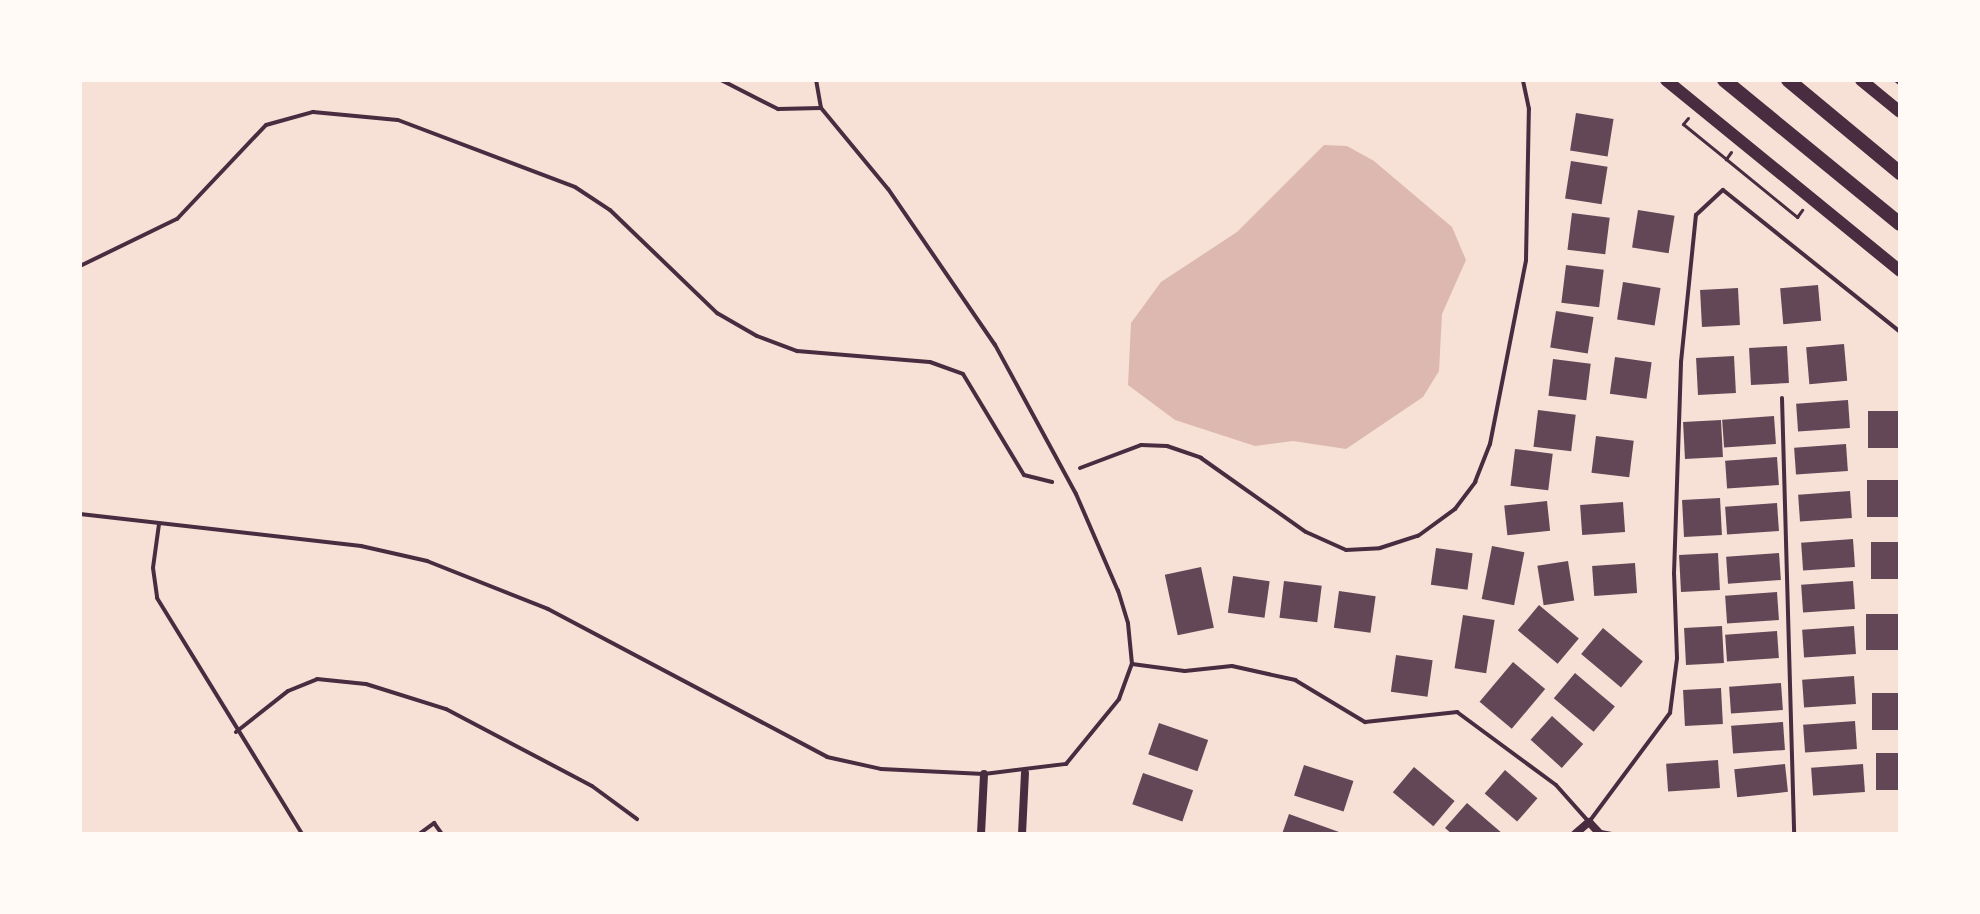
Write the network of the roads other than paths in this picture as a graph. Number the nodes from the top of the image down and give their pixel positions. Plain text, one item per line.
1 (721, 80) edge
2 (816, 80) edge
3 (1523, 80) edge
4 (1666, 80) edge
5 (1724, 80) edge
6 (1788, 80) edge
7 (1861, 80) edge
8 (821, 108) junction
9 (1900, 112) edge
10 (1900, 173) edge
11 (1900, 224) edge
12 (1874, 250) junction
13 (1900, 260) edge
14 (80, 266) edge
15 (1900, 271) edge
16 (1900, 332) edge
17 (1782, 398) dead end
18 (1080, 468) dead end
19 (1052, 482) dead end
20 (80, 514) edge
21 (159, 524) junction
22 (1132, 664) junction
23 (236, 732) junction
24 (1025, 773) junction
25 (984, 774) junction
26 (637, 819) dead end
27 (1589, 822) junction
28 (1600, 833) edge
29 (302, 834) edge
30 (419, 834) edge
31 (442, 834) edge
32 (981, 834) edge
33 (1022, 834) edge
34 (1575, 834) edge
35 (1612, 834) edge
36 (1794, 834) edge

1 - 8 lane
2 - 8 lane
3 - 18 lane
4 - 12 main road
5 - 11 highway
6 - 10 highway
7 - 9 main road
8 - 22 lane
12 - 13 main road
12 - 15 main road
14 - 19 lane
16 - 27 lane
17 - 36 lane
20 - 21 lane
21 - 23 lane
21 - 25 lane
22 - 24 lane
22 - 27 lane
23 - 26 lane
23 - 29 lane
24 - 25 lane
24 - 33 street
25 - 32 street
27 - 28 street
27 - 34 street
28 - 35 lane
30 - 31 lane

